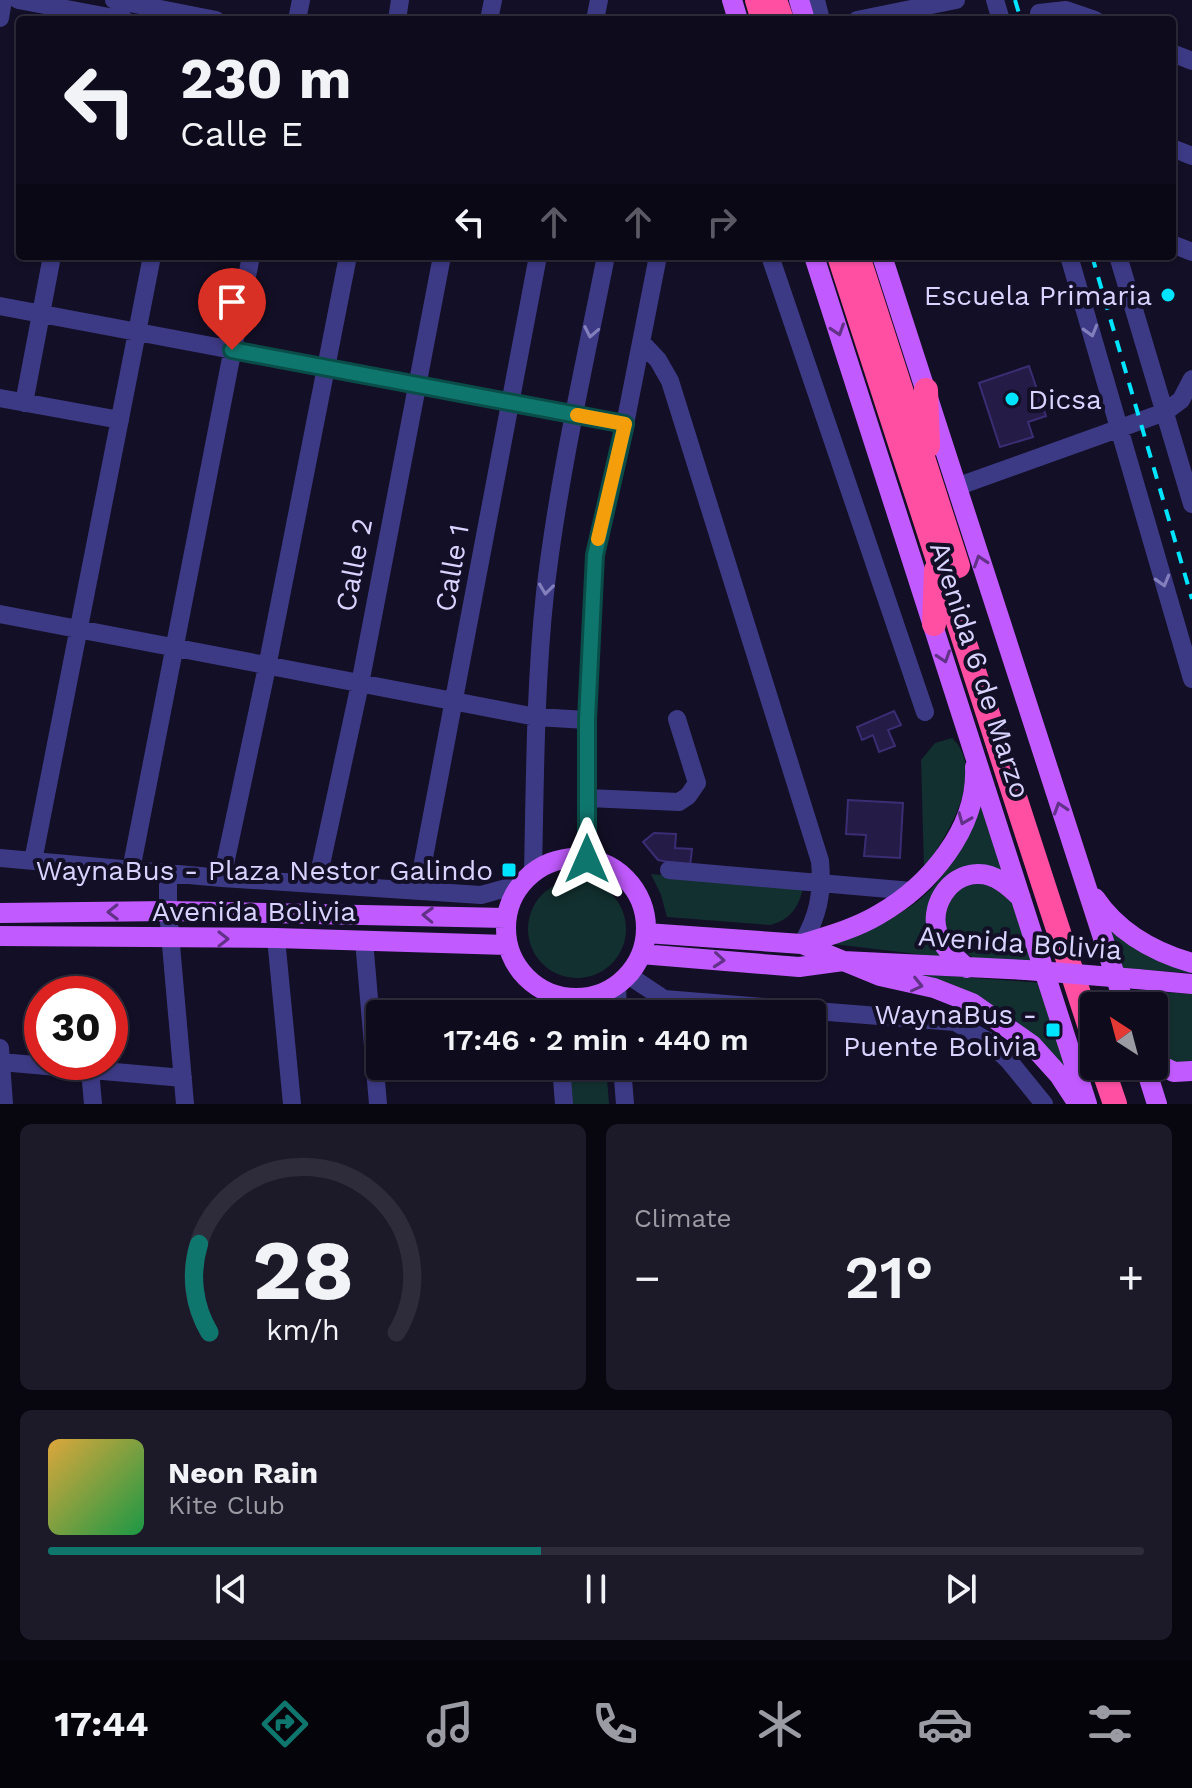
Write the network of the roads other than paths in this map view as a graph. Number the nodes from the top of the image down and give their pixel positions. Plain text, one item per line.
1 (3, 0) edge
2 (18, 0) edge
3 (114, 0) edge
4 (956, 0) edge
5 (1039, 11) edge
6 (99, 12) edge
7 (204, 14) edge
8 (877, 16) edge
9 (1083, 16) edge
10 (0, 18) edge
11 (51, 260) edge
12 (151, 260) edge
13 (250, 260) edge
14 (347, 260) edge
15 (441, 260) edge
16 (537, 260) edge
17 (605, 260) edge
18 (657, 260) edge
19 (771, 260) edge
20 (815, 260) edge
21 (840, 260) edge
22 (859, 260) edge
23 (883, 260) edge
24 (1070, 260) edge
25 (1119, 260) edge
26 (0, 306) edge
27 (41, 314) junction
28 (137, 332) junction
29 (642, 343) junction
30 (232, 350) junction
31 (325, 367) junction
32 (1192, 379) edge
33 (417, 385) junction
34 (926, 390) junction
35 (0, 398) edge
36 (1186, 402) edge
37 (24, 403) junction
38 (511, 403) junction
39 (1165, 412) junction
40 (574, 415) junction
41 (120, 420) junction
42 (625, 424) junction
43 (1119, 430) junction
44 (929, 476) junction
45 (956, 487) junction
46 (1192, 504) edge
47 (937, 556) junction
48 (0, 614) edge
49 (934, 624) junction
50 (79, 630) junction
51 (174, 649) junction
52 (267, 667) junction
53 (1192, 679) edge
54 (360, 684) junction
55 (456, 702) junction
56 (925, 712) dead end
57 (536, 717) junction
58 (677, 719) dead end
59 (587, 720) junction
60 (973, 743) junction
61 (588, 798) junction
62 (0, 858) edge
63 (587, 859) junction
64 (33, 861) junction
65 (131, 870) junction
66 (669, 870) dead end
67 (168, 872) junction
68 (222, 878) junction
69 (527, 879) junction
70 (1084, 882) junction
71 (317, 883) junction
72 (820, 883) junction
73 (418, 889) junction
74 (912, 891) junction
75 (1023, 900) junction
76 (168, 911) junction
77 (0, 913) edge
78 (506, 918) junction
79 (646, 933) junction
80 (0, 936) edge
81 (276, 938) junction
82 (171, 939) junction
83 (364, 940) junction
84 (802, 944) junction
85 (507, 945) junction
86 (641, 954) junction
87 (843, 961) junction
88 (1192, 963) edge
89 (967, 968) junction
90 (622, 980) junction
91 (1192, 984) edge
92 (1095, 992) edge
93 (1120, 992) edge
94 (549, 993) junction
95 (1080, 997) edge
96 (371, 1000) edge
97 (551, 1000) edge
98 (620, 1000) edge
99 (0, 1048) edge
100 (1, 1062) edge
101 (24, 1064) edge
102 (1168, 1069) edge
103 (1192, 1071) edge
104 (128, 1073) edge
105 (183, 1078) junction
106 (91, 1080) edge
107 (377, 1080) edge
108 (562, 1080) edge
109 (623, 1080) edge
110 (1107, 1080) edge
111 (1124, 1080) edge
112 (1149, 1080) edge
113 (1079, 1101) edge
114 (4, 1104) edge
115 (93, 1104) edge
116 (185, 1104) edge
117 (292, 1104) edge
118 (378, 1104) edge
119 (564, 1104) edge
120 (625, 1104) edge
121 (1045, 1104) edge
122 (1115, 1104) edge
123 (1132, 1104) edge
124 (1157, 1104) edge

1 - 10 street
2 - 6 street
3 - 7 street
4 - 8 street
5 - 9 street
11 - 27 street
12 - 28 street
13 - 30 street
14 - 31 street
15 - 33 street, Calle 2
16 - 38 street, Calle 1
17 -> 40 street
18 - 29 street
19 - 56 street
20 -> 49 main road, Avenida 6 de Marzo
21 - 47 highway, Avenida 6 de Marzo
22 - 44 highway, Avenida 6 de Marzo
23 - 34 main road, Avenida 6 de Marzo
24 -> 43 street
25 - 39 street
26 - 27 street
27 - 28 street
27 - 37 street
28 - 30 street
28 - 41 street
29 - 42 street
29 - 72 street
30 - 31 street
30 - 51 street
31 - 33 street
31 - 52 street
32 - 36 street
33 - 38 street
33 - 54 street, Calle 2
34 - 44 highway
34 - 45 main road, Avenida 6 de Marzo
35 - 37 street
36 - 39 street
37 - 41 street
38 - 40 street
38 - 55 street, Calle 1
39 - 43 street
39 - 46 street
40 - 42 street
40 -> 57 street
41 - 50 street
42 - 59 street
43 - 45 street
43 -> 53 street
44 - 92 highway, Avenida 6 de Marzo
70 -> 45 main road, Avenida 6 de Marzo
47 - 49 highway
47 - 95 highway, Avenida 6 de Marzo
48 - 50 street
49 -> 60 main road, Avenida 6 de Marzo
50 - 51 street
50 - 64 street
51 - 52 street
51 - 65 street
52 - 54 street
52 - 68 street
54 - 55 street
54 - 71 street, Calle 2
55 - 57 street
55 - 73 street, Calle 1
57 - 59 street
57 - 69 street
58 - 61 street
59 - 61 street
60 -> 74 main road
60 - 75 main road, Avenida 6 de Marzo
61 - 63 street
62 - 64 street
63 - 69 main road
63 - 79 main road
64 - 65 street
65 - 67 street
66 - 72 street
67 - 68 street
67 - 76 street
68 - 71 street
69 - 73 street
69 - 78 main road
70 - 88 main road
70 - 93 main road, Avenida 6 de Marzo
71 - 73 street
72 - 74 street
72 - 84 street
74 - 84 main road
75 - 89 main road
75 - 113 main road, Avenida 6 de Marzo
76 -> 77 main road, Avenida Bolivia
78 -> 76 main road, Avenida Bolivia
76 - 82 street
78 - 85 main road
79 - 84 main road, Avenida Bolivia
79 - 86 main road
80 - 82 main road, Avenida Bolivia
82 -> 81 main road, Avenida Bolivia
81 - 83 main road, Avenida Bolivia
81 - 117 street
82 - 105 street
83 - 85 main road, Avenida Bolivia
83 - 96 street
84 - 87 main road, Avenida Bolivia
85 - 94 main road
86 -> 87 main road, Avenida Bolivia
86 - 90 main road
87 - 89 main road, Avenida Bolivia
87 -> 113 main road
89 - 91 main road, Avenida Bolivia, bridge
90 - 94 main road
90 - 98 street
90 - 121 street
94 - 97 street
99 - 100 street
100 - 101 street
100 - 114 street
102 - 103 main road
104 - 105 street
105 - 116 street
106 - 115 street
107 - 118 street
108 - 119 street
109 - 120 street
110 - 122 highway
111 - 123 highway
112 - 124 main road
113 - 121 street

